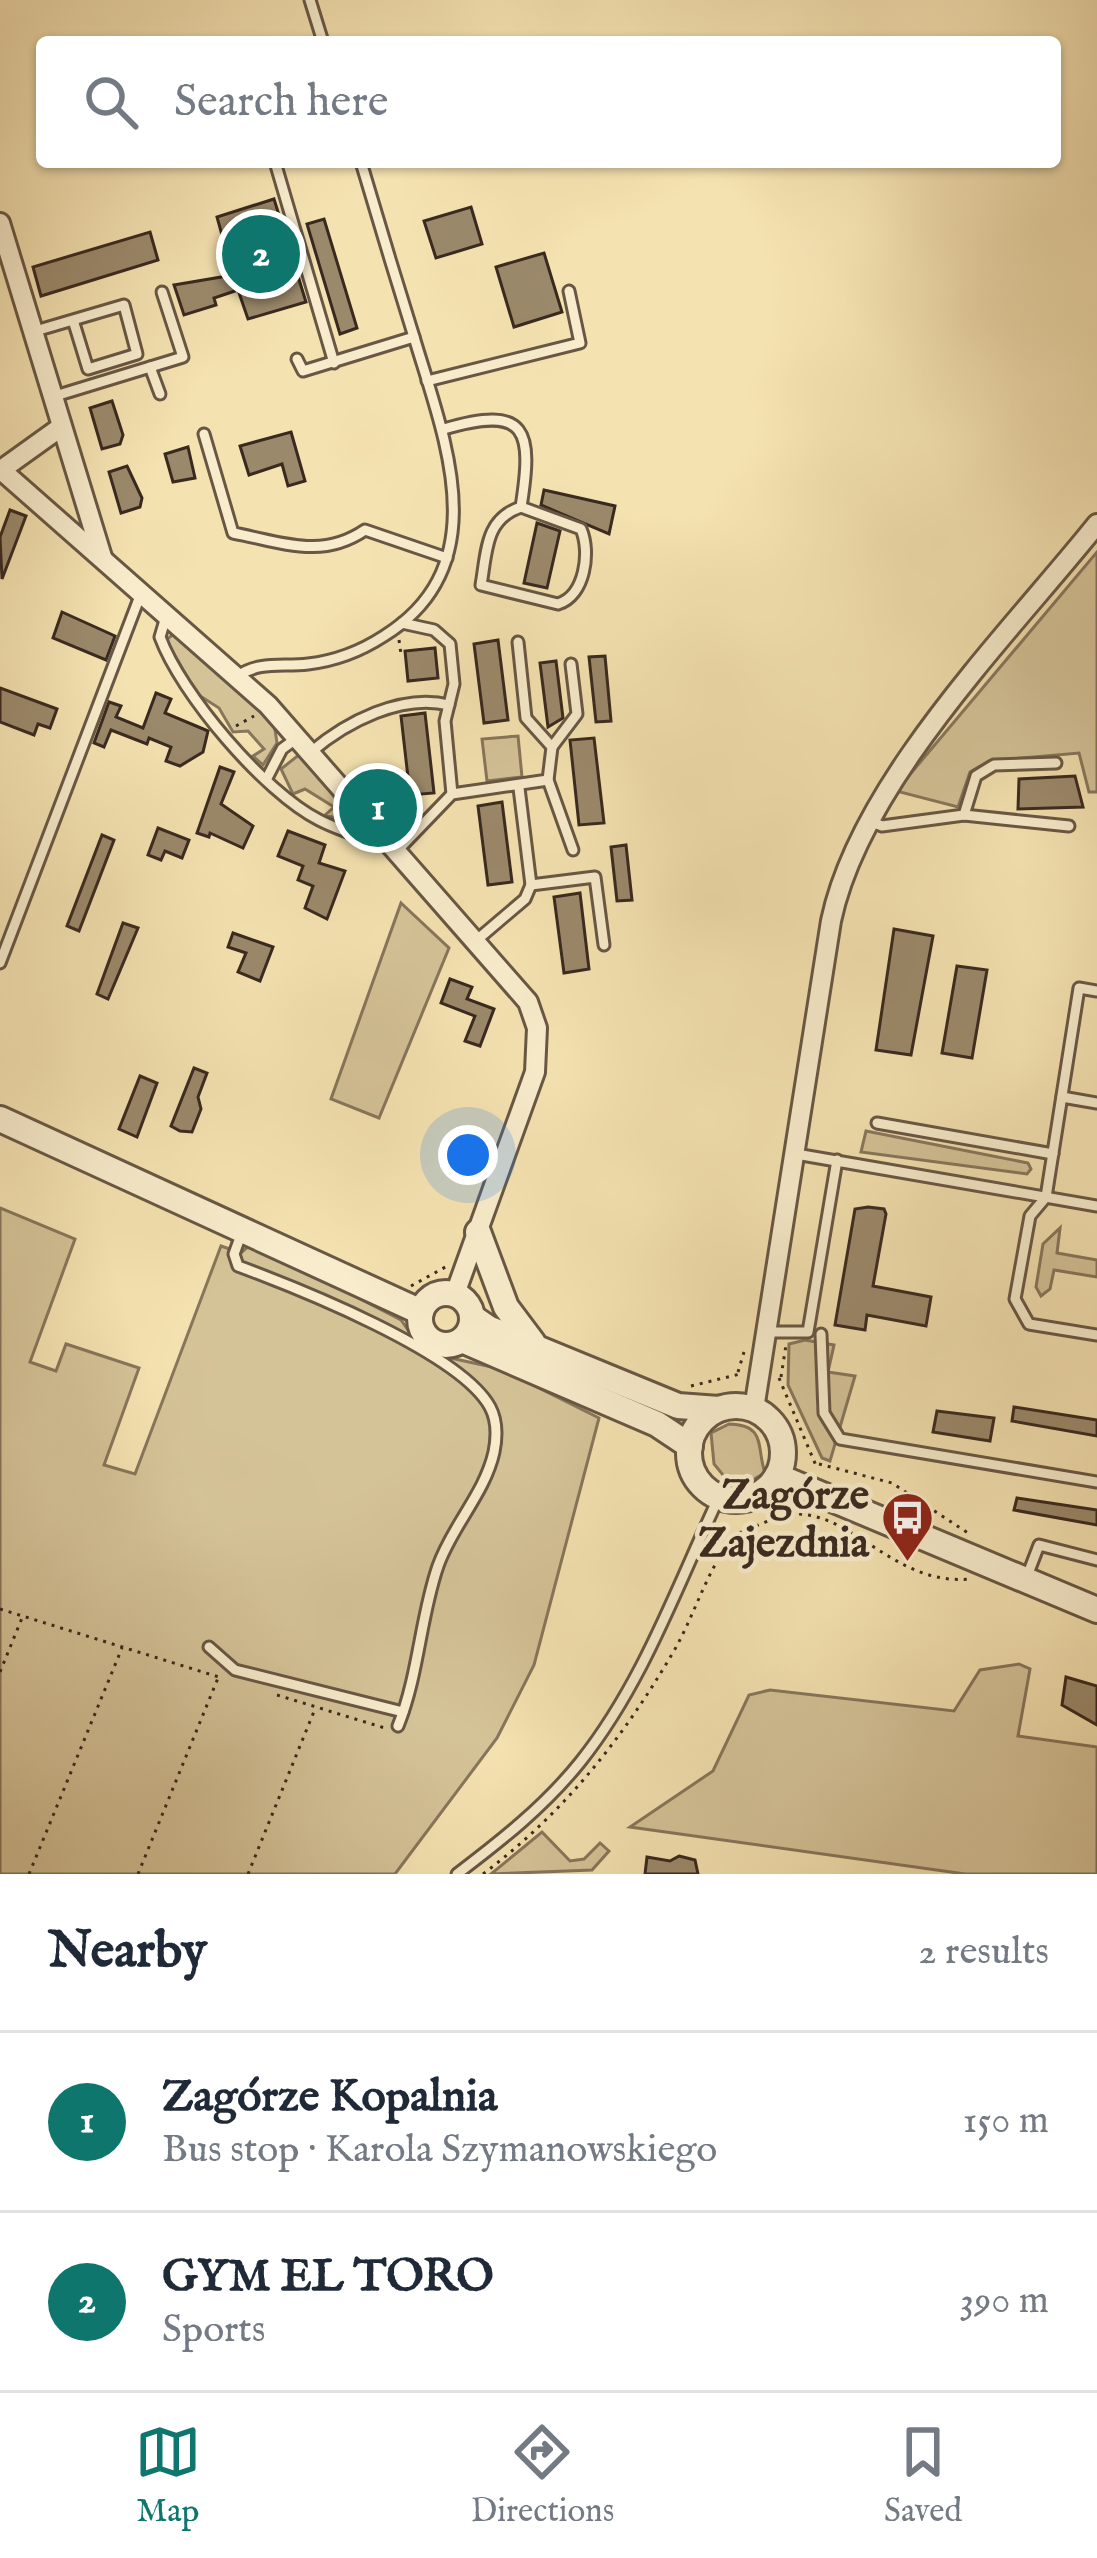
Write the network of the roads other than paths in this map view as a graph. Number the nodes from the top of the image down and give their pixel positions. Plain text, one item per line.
1 (310, 0) edge
2 (321, 36) edge
3 (276, 168) edge
4 (363, 168) edge
5 (0, 223) edge
6 (569, 291) dead end
7 (162, 292) dead end
8 (73, 320) junction
9 (32, 332) junction
10 (414, 337) junction
11 (297, 358) dead end
12 (334, 363) junction
13 (150, 367) junction
14 (427, 381) junction
15 (160, 394) dead end
16 (52, 397) junction
17 (61, 428) junction
18 (444, 429) junction
19 (204, 434) dead end
20 (0, 470) edge
21 (520, 507) junction
22 (1097, 524) edge
23 (447, 558) junction
24 (104, 564) junction
25 (140, 596) junction
26 (166, 620) junction
27 (402, 623) junction
28 (518, 643) dead end
29 (571, 664) dead end
30 (238, 676) junction
31 (448, 705) junction
32 (304, 745) junction
33 (552, 747) junction
34 (1056, 763) dead end
35 (267, 778) junction
36 (548, 779) junction
37 (519, 788) junction
38 (452, 794) junction
39 (365, 812) junction
40 (964, 815) junction
41 (867, 820) junction
42 (1069, 826) dead end
43 (348, 832) junction
44 (399, 849) junction
45 (573, 850) dead end
46 (531, 885) junction
47 (478, 939) junction
48 (604, 945) dead end
49 (0, 963) edge
50 (1097, 991) edge
51 (1061, 1097) junction
52 (1097, 1103) edge
53 (0, 1119) edge
54 (877, 1123) dead end
55 (796, 1154) junction
56 (1053, 1154) junction
57 (837, 1160) junction
58 (1046, 1197) junction
59 (1097, 1206) edge
60 (244, 1228) junction
61 (478, 1232) junction
62 (455, 1294) junction
63 (421, 1312) junction
64 (467, 1328) junction
65 (808, 1332) junction
66 (778, 1333) junction
67 (821, 1334) junction
68 (1097, 1335) edge
69 (834, 1339) dead end
70 (535, 1345) junction
71 (718, 1409) junction
72 (754, 1409) junction
73 (690, 1446) junction
74 (777, 1476) junction
75 (1097, 1482) edge
76 (719, 1497) junction
77 (1097, 1560) edge
78 (1017, 1575) junction
79 (1097, 1610) edge
80 (209, 1647) dead end
81 (404, 1712) junction
82 (398, 1726) road end
83 (458, 1874) edge

1 - 2 lane
3 - 12 lane
4 - 10 lane
5 - 9 street
6 - 14 lane
7 - 13 lane
8 - 8 lane
8 - 9 lane
9 - 16 street
10 - 12 lane
10 - 14 lane
11 - 12 lane
13 - 15 lane
13 - 16 lane
14 - 18 lane
16 - 17 street
17 - 20 street
17 - 24 street
18 - 21 lane
18 - 23 lane
19 - 23 lane
20 - 24 street
21 - 21 lane
22 - 41 street
23 - 27 lane
24 - 25 street
25 - 26 street
25 - 49 lane
26 - 30 street
26 - 35 lane
27 - 30 lane
27 - 31 lane
28 - 33 lane
29 - 33 lane
30 - 32 street
31 - 32 lane
31 - 38 lane
32 - 35 lane
32 - 39 street
33 - 36 lane
34 - 40 lane
35 - 43 lane
36 - 37 lane
36 - 45 lane
37 - 38 lane
37 - 46 lane
38 - 44 lane
39 - 43 lane
39 - 44 street
40 - 41 lane
40 - 42 lane
41 - 55 street
43 - 44 lane
44 - 47 street
46 - 47 lane
46 - 48 lane
47 - 61 street
50 - 51 lane
51 - 52 lane
51 - 56 lane
53 - 60 street
54 - 56 lane
55 - 57 lane
55 - 66 street
56 - 58 lane
57 - 58 lane
57 - 65 lane
58 - 59 lane
58 - 68 lane
60 - 63 street
60 - 81 lane
61 - 62 street
61 - 70 street
62 - 63 street
62 - 64 street
63 - 64 street
64 - 70 street
64 - 73 street
65 - 66 lane
65 - 67 lane
66 - 72 street
67 - 69 lane
67 - 75 lane
70 - 71 street
71 - 72 street
71 - 73 street
72 - 74 street
73 - 76 street
74 - 76 street
74 - 78 street
76 - 83 lane
77 - 78 lane
78 - 79 street
80 - 81 lane
81 - 82 lane

